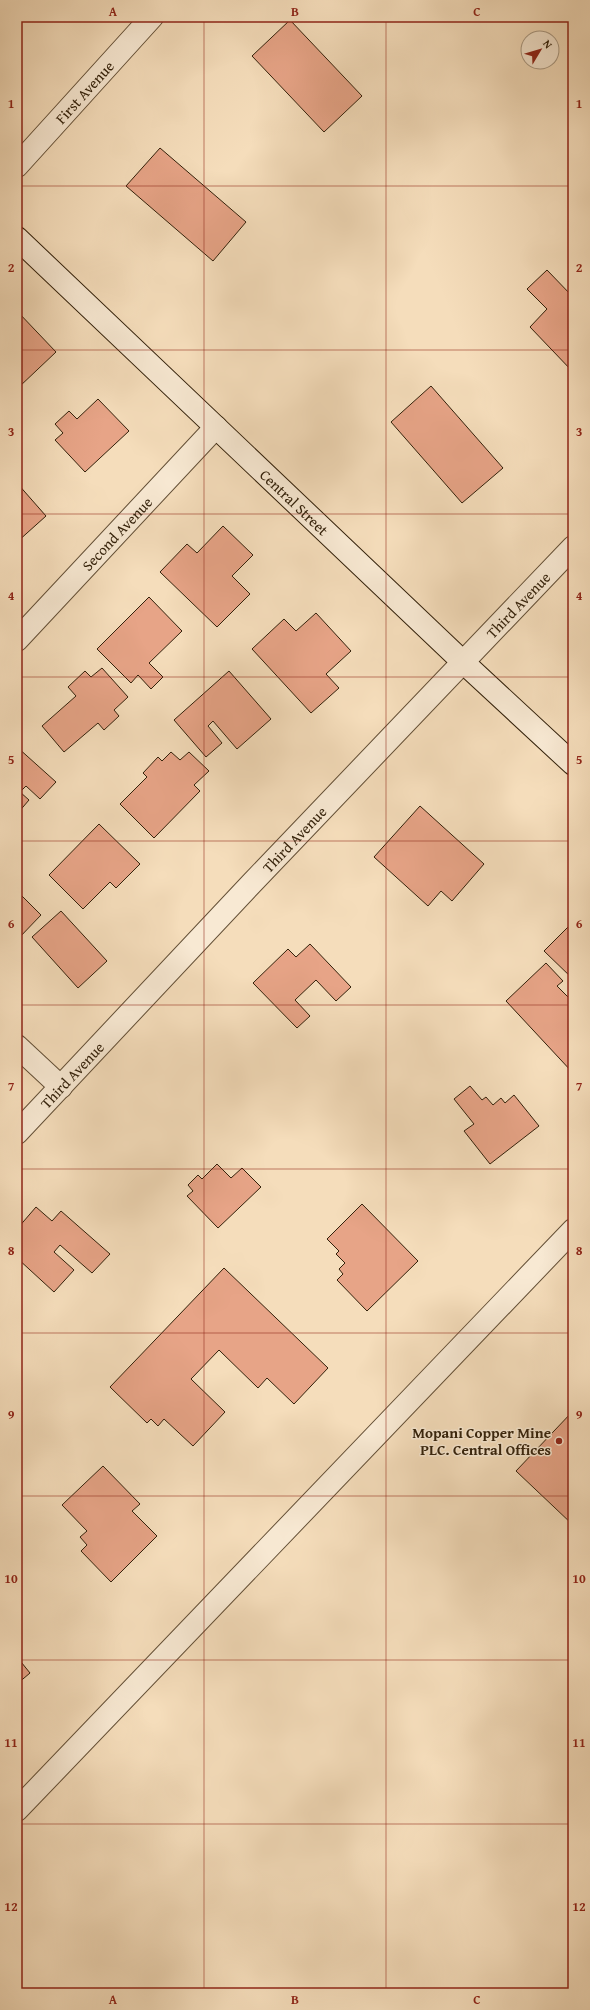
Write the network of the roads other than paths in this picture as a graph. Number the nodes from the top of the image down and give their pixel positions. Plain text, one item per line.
1 (152, 17) edge
2 (17, 166) edge
3 (17, 238) edge
4 (216, 427) junction
5 (573, 547) edge
6 (17, 640) edge
7 (464, 663) junction
8 (573, 764) edge
9 (17, 1046) edge
10 (61, 1087) junction
11 (17, 1133) edge
12 (573, 1230) edge
13 (17, 1810) edge

1 - 2 street, First Avenue
3 - 4 street, Central Street
4 - 6 street, Second Avenue
4 - 7 street, Central Street
5 - 7 street, Third Avenue
7 - 8 street, Central Street
7 - 10 street, Third Avenue
9 - 10 street
10 - 11 street, Third Avenue
12 - 13 street

